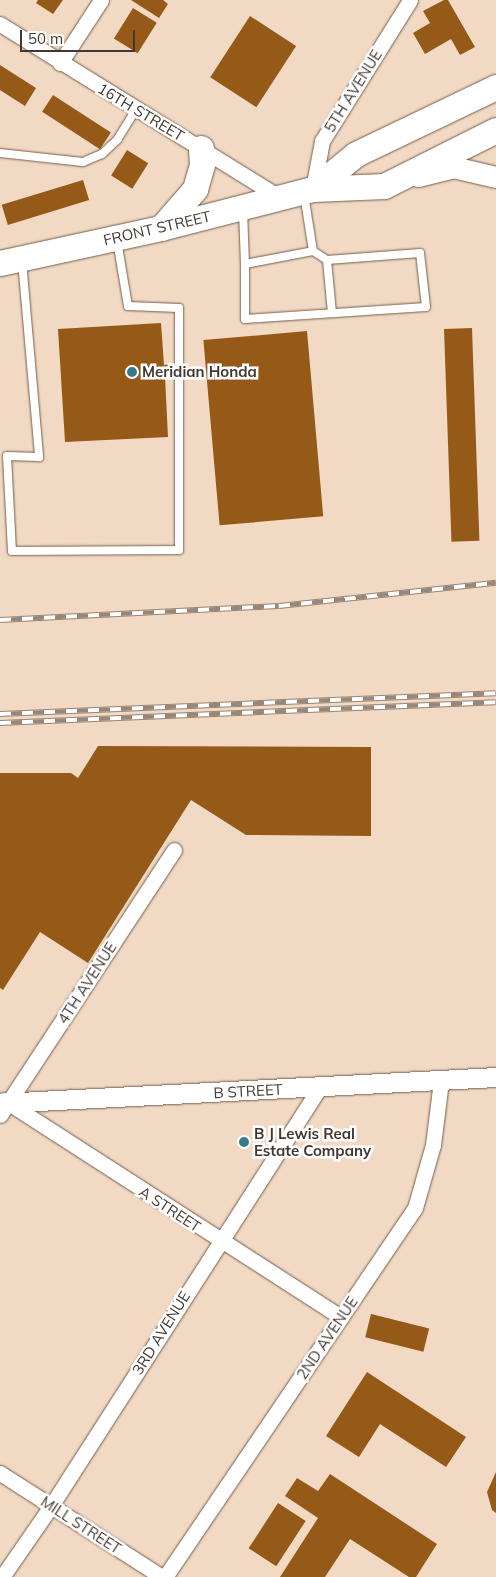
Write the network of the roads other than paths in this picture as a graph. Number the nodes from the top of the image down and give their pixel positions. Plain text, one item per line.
1 (101, 0) edge
2 (410, 0) edge
3 (0, 24) edge
4 (60, 63) junction
5 (496, 87) edge
6 (136, 109) junction
7 (496, 130) edge
8 (201, 148) junction
9 (0, 153) edge
10 (496, 178) edge
11 (384, 186) junction
12 (300, 193) junction
13 (242, 208) junction
14 (161, 228) junction
15 (116, 238) junction
16 (313, 251) junction
17 (327, 260) junction
18 (11, 261) edge
19 (245, 264) junction
20 (332, 314) junction
21 (174, 850) dead end
22 (496, 1077) edge
23 (441, 1081) junction
24 (319, 1088) junction
25 (2, 1105) edge
26 (219, 1241) junction
27 (341, 1316) junction
28 (0, 1473) edge
29 (51, 1506) junction
30 (2, 1577) edge
31 (164, 1577) edge

1 - 4 street
2 - 12 street, 5TH AVENUE
3 - 4 street, 16TH STREET
4 - 6 street, 16TH STREET
5 - 12 main road, FRONT STREET
6 - 8 street, 16TH STREET
6 - 9 lane
7 - 11 main road, FRONT STREET
8 - 12 street, 16TH STREET
8 - 14 main road
10 - 11 main road
11 - 12 main road, FRONT STREET
12 - 13 main road, FRONT STREET
12 - 16 lane
13 - 14 main road, FRONT STREET
13 - 19 lane
14 - 15 main road, FRONT STREET
15 - 18 main road, FRONT STREET
15 - 18 lane
16 - 17 lane
16 - 19 lane
17 - 20 lane
17 - 20 lane
19 - 20 lane
21 - 25 street, 4TH AVENUE
22 - 23 street, B STREET
23 - 24 street, B STREET
23 - 27 street, 2ND AVENUE
24 - 25 street, B STREET
24 - 26 street, 3RD AVENUE
25 - 26 street, A STREET
26 - 27 street, A STREET
26 - 29 street, 3RD AVENUE
27 - 31 street, 2ND AVENUE
28 - 29 street, MILL STREET
29 - 30 street, 3RD AVENUE
29 - 31 street, MILL STREET

